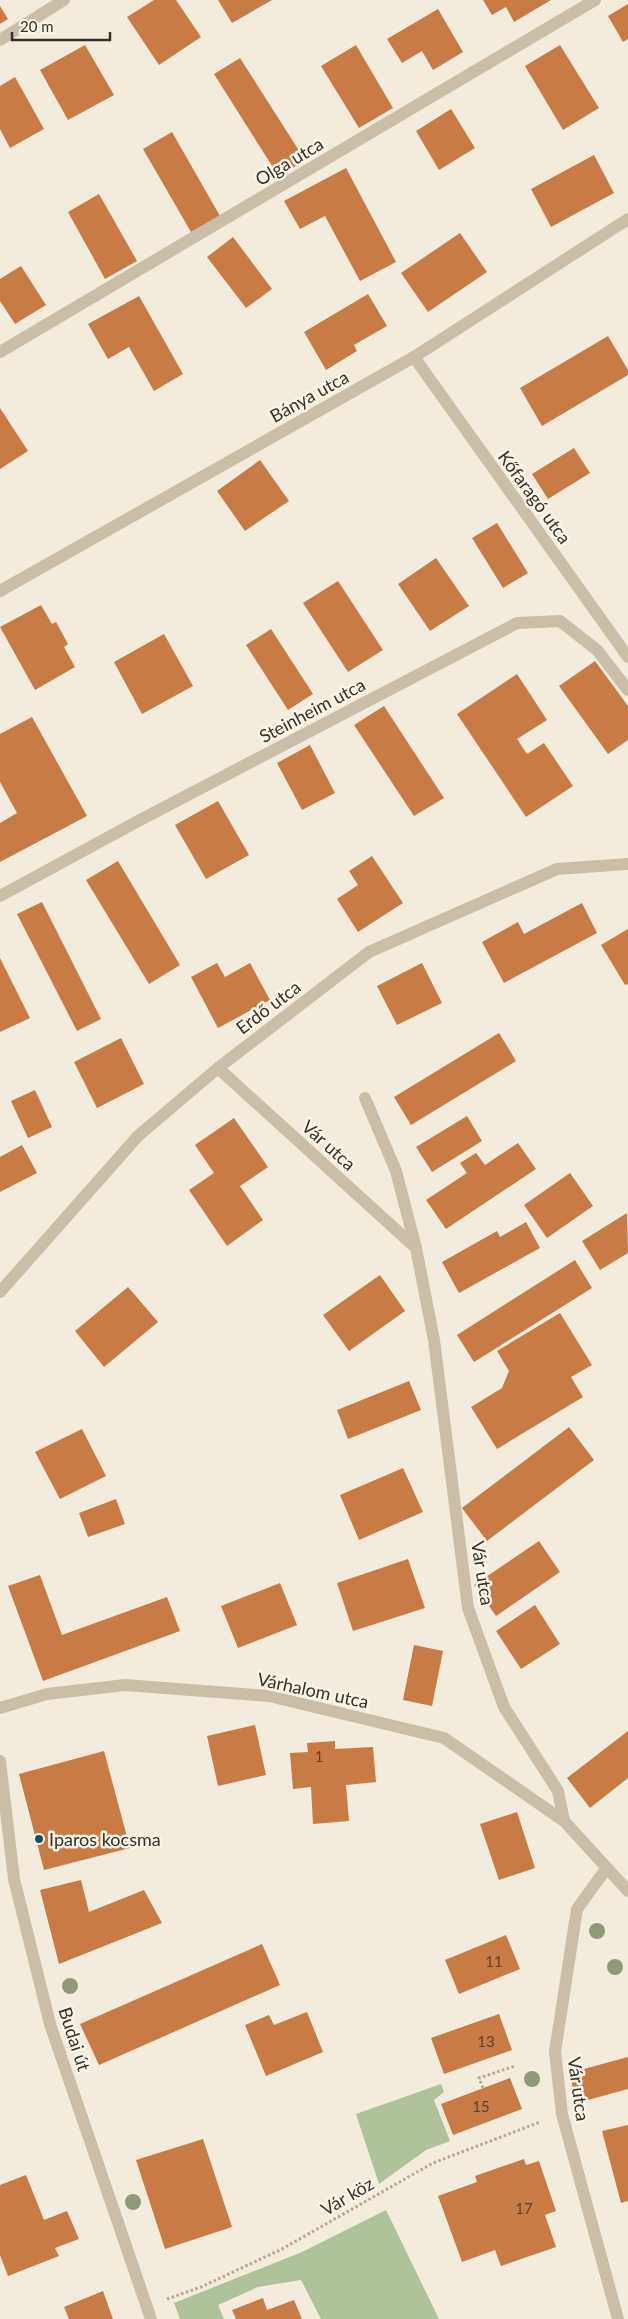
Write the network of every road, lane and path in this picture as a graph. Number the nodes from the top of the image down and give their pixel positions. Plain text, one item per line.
1 (64, 0) edge
2 (595, 0) edge
3 (0, 40) edge
4 (628, 219) edge
5 (0, 352) edge
6 (414, 357) junction
7 (0, 591) edge
8 (628, 657) edge
9 (628, 690) edge
10 (628, 864) edge
11 (0, 896) edge
12 (218, 1068) junction
13 (365, 1098) dead end
14 (416, 1248) junction
15 (0, 1292) edge
16 (0, 1708) edge
17 (0, 1761) edge
18 (564, 1821) junction
19 (606, 1869) junction
20 (628, 1891) edge
21 (515, 2066) dead end
22 (483, 2088) dead end
23 (562, 2114) junction
24 (147, 2306) junction
25 (151, 2319) edge
26 (618, 2319) edge

1 - 3 street
2 - 5 street, Olga utca
4 - 6 street, Bánya utca
6 - 7 street, Bánya utca
6 - 8 street, Kőfaragó utca
9 - 11 street, Steinheim utca
10 - 12 street, Erdő utca
12 - 14 street, Vár utca
12 - 15 street, Erdő utca
13 - 14 street, Vár utca
14 - 18 street, Vár utca
16 - 18 street, Várhalom utca
17 - 24 street, Budai út
18 - 19 street, Vár utca
19 - 20 street, Vár utca
19 - 23 street, Vár utca
21 - 22 path
23 - 24 path, Vár köz
23 - 26 street, Vár utca
24 - 25 street, Budai út

